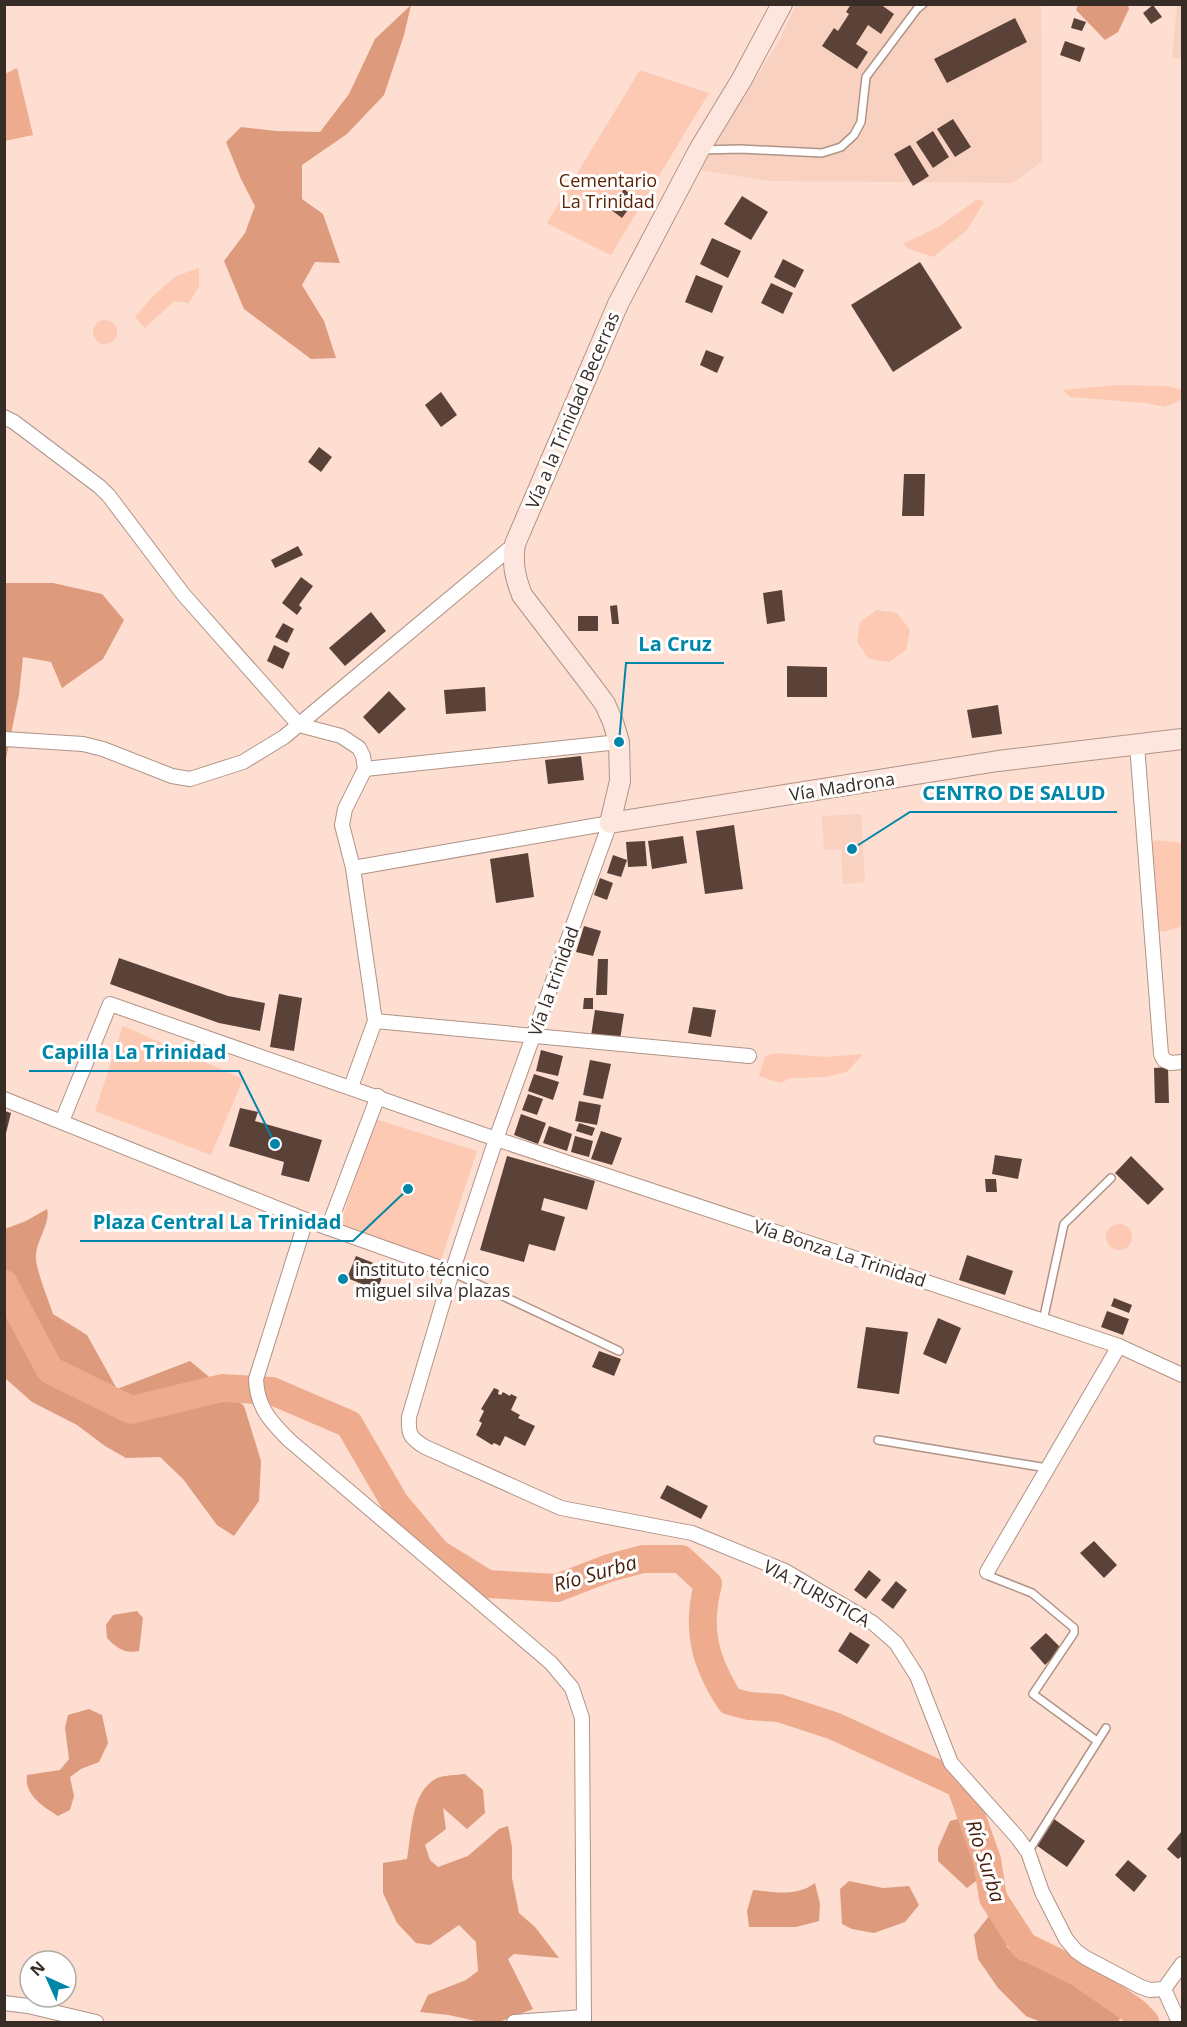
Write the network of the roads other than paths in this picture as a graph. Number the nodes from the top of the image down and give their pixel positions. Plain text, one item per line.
1 (782, 4) edge
2 (923, 4) edge
3 (699, 150) junction
4 (4, 417) edge
5 (515, 544) junction
6 (299, 725) junction
7 (4, 738) edge
8 (1182, 739) edge
9 (619, 742) junction
10 (1137, 745) junction
11 (365, 769) junction
12 (610, 823) junction
13 (353, 868) junction
14 (375, 1021) junction
15 (533, 1036) junction
16 (748, 1056) dead end
17 (1182, 1062) edge
18 (351, 1087) junction
19 (378, 1096) junction
20 (4, 1099) edge
21 (62, 1121) junction
22 (496, 1139) junction
23 (1111, 1178) dead end
24 (306, 1220) junction
25 (328, 1228) junction
26 (452, 1272) junction
27 (1043, 1321) junction
28 (1119, 1346) junction
29 (619, 1351) dead end
30 (1182, 1374) edge
31 (878, 1440) dead end
32 (1047, 1468) junction
33 (987, 1572) joint
34 (1106, 1728) dead end
35 (1097, 1741) junction
36 (1028, 1852) junction
37 (1182, 1964) edge
38 (1157, 1989) junction
39 (4, 2003) edge
40 (584, 2020) edge
41 (96, 2022) edge
42 (514, 2022) edge
43 (1179, 2022) edge

1 - 3 street, Vía a la Trinidad Becerras
2 - 3 lane
3 - 5 street, Vía a la Trinidad Becerras
4 - 6 street
5 - 6 street
5 - 9 street, Vía a la Trinidad Becerras
6 - 7 street
6 - 11 street
8 - 10 street, Vía Madrona
9 - 11 street
9 - 12 street, Vía a la Trinidad Becerras
10 - 12 street, Vía Madrona
10 - 17 street
11 - 13 street
12 - 13 street
12 - 15 street, Vía la trinidad
13 - 14 street
14 - 15 street
14 - 18 street
15 - 16 street
15 - 22 street, Vía la trinidad
18 - 19 street, Vía Bonza La Trinidad
18 - 21 street, Vía Bonza La Trinidad
19 - 22 street, Vía Bonza La Trinidad
19 - 25 street
20 - 21 street
21 - 24 street
22 - 26 street, Vía la trinidad
22 - 27 street, Vía Bonza La Trinidad
23 - 27 lane
24 - 25 street
24 - 40 street
25 - 26 street
26 - 29 lane
26 - 36 street, VIA TURISTICA
27 - 28 street, Vía Bonza La Trinidad
28 - 30 street, Vía Bonza La Trinidad
28 - 32 street
31 - 32 lane
32 - 33 street
33 - 35 lane
34 - 35 lane
35 - 36 lane
36 - 38 street, VIA TURISTICA
37 - 38 street
38 - 43 street
39 - 41 street
40 - 42 street

